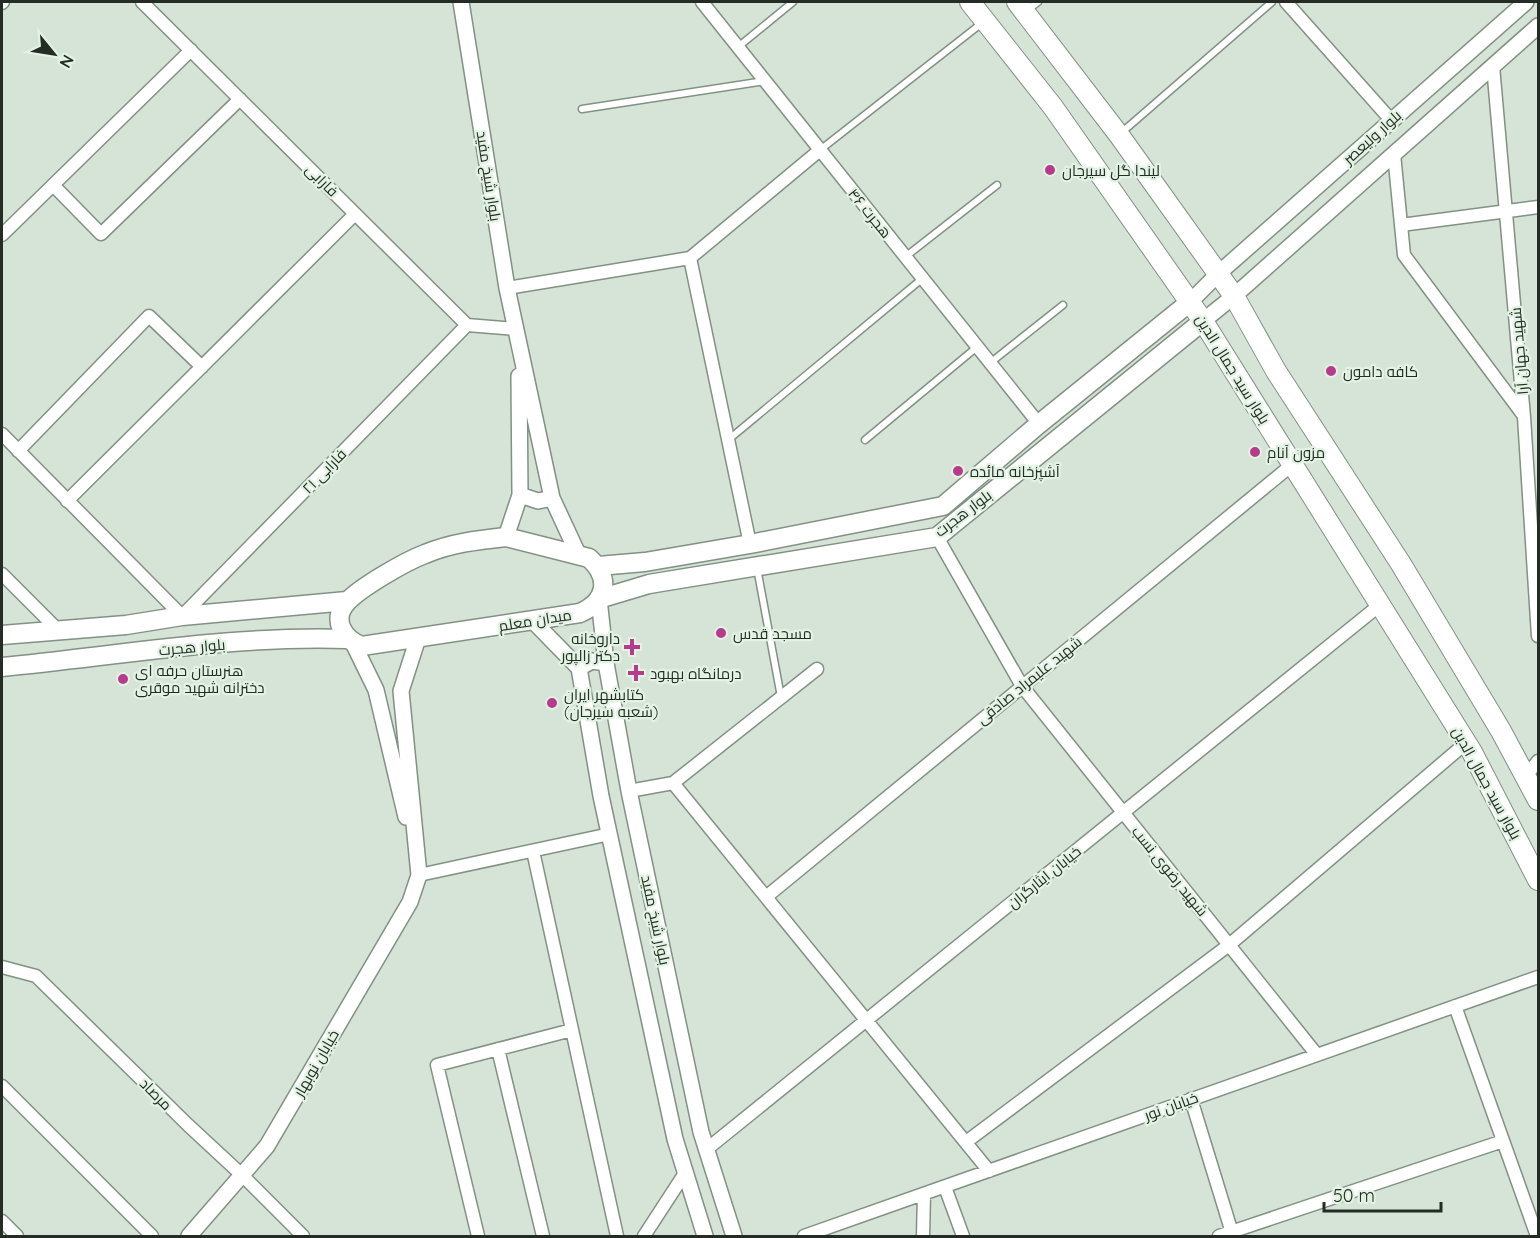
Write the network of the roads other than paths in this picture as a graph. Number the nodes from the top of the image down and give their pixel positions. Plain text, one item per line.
1 (142, 2) edge
2 (461, 2) edge
3 (702, 2) edge
4 (793, 2) edge
5 (970, 2) edge
6 (1272, 2) edge
7 (1286, 2) edge
8 (1526, 2) edge
9 (1027, 5) edge
10 (985, 21) junction
11 (1539, 26) edge
12 (738, 47) junction
13 (191, 50) junction
14 (1493, 66) junction
15 (765, 81) junction
16 (240, 99) junction
17 (582, 109) dead end
18 (1391, 120) junction
19 (1119, 135) junction
20 (820, 150) junction
21 (1394, 154) junction
22 (53, 185) junction
23 (998, 185) dead end
24 (1539, 207) edge
25 (1506, 211) junction
26 (355, 214) junction
27 (1401, 225) junction
28 (2, 235) edge
29 (905, 256) junction
30 (690, 258) junction
31 (1219, 273) junction
32 (923, 278) junction
33 (507, 288) junction
34 (1234, 296) junction
35 (1190, 302) junction
36 (1063, 305) dead end
37 (1203, 321) junction
38 (467, 325) junction
39 (515, 329) junction
40 (978, 347) junction
41 (519, 349) junction
42 (990, 363) junction
43 (202, 367) junction
44 (1524, 417) junction
45 (1039, 424) junction
46 (2, 434) edge
47 (866, 440) dead end
48 (728, 441) junction
49 (18, 451) junction
50 (1293, 464) junction
51 (520, 495) junction
52 (552, 498) junction
53 (68, 501) junction
54 (506, 537) junction
55 (937, 537) junction
56 (750, 544) junction
57 (578, 554) junction
58 (757, 565) junction
59 (598, 566) junction
60 (2, 574) edge
61 (599, 600) junction
62 (347, 601) junction
63 (1381, 604) junction
64 (182, 616) junction
65 (532, 620) junction
66 (57, 629) junction
67 (2, 635) edge
68 (1539, 636) edge
69 (418, 638) junction
70 (350, 641) junction
71 (606, 663) junction
72 (2, 667) edge
73 (579, 668) junction
74 (817, 669) dead end
75 (1022, 686) junction
76 (376, 690) junction
77 (401, 691) junction
78 (781, 697) junction
79 (1466, 743) junction
80 (1534, 773) edge
81 (674, 783) junction
82 (628, 791) junction
83 (1539, 800) edge
84 (1123, 812) junction
85 (609, 834) junction
86 (533, 851) junction
87 (419, 875) junction
88 (1539, 879) edge
89 (766, 897) junction
90 (1229, 945) junction
91 (2, 967) edge
92 (1539, 977) edge
93 (1455, 1006) junction
94 (866, 1020) junction
95 (572, 1030) junction
96 (498, 1049) junction
97 (1317, 1055) junction
98 (2, 1086) edge
99 (1191, 1099) junction
100 (1503, 1141) junction
101 (966, 1143) junction
102 (707, 1149) junction
103 (989, 1171) junction
104 (685, 1173) junction
105 (243, 1176) junction
106 (945, 1186) junction
107 (924, 1194) junction
108 (2, 1221) edge
109 (1228, 1235) edge
110 (17, 1236) edge
111 (152, 1236) edge
112 (189, 1236) edge
113 (303, 1236) edge
114 (478, 1236) edge
115 (543, 1236) edge
116 (617, 1236) edge
117 (644, 1236) edge
118 (705, 1236) edge
119 (734, 1236) edge
120 (804, 1236) edge
121 (923, 1236) edge
122 (963, 1236) edge
123 (1537, 1236) edge

1 - 13 street, فارابی
2 - 33 street, بلوار شیخ مفید
3 - 12 street, هجرت ۴۶
4 - 12 lane
5 - 10 main road, بلوار سید جمال الدین
6 - 19 lane
7 - 18 street
8 - 18 street, بلوار ولیعصر
9 - 19 main road
10 - 20 lane
10 - 35 main road, بلوار سید جمال الدین
11 - 14 street, بلوار ولیعصر
12 - 15 street, هجرت ۴۶
13 - 16 street, فارابی
13 - 22 street
14 - 21 street, بلوار ولیعصر
14 - 25 street, شهید جهان آرا
15 - 17 lane
15 - 20 street, هجرت ۴۶
16 - 22 street
16 - 26 street, فارابی
18 - 31 street, بلوار ولیعصر
19 - 31 main road
20 - 29 street, هجرت ۴۶
20 - 30 street
21 - 27 street
21 - 34 street, بلوار ولیعصر
22 - 28 street
23 - 29 lane
24 - 25 street
25 - 27 street
25 - 44 street, شهید جهان آرا
26 - 38 street, فارابی
26 - 43 street
27 - 44 street
29 - 32 street, هجرت ۴۶
30 - 33 street
30 - 48 street
31 - 34 main road
31 - 35 street, بلوار ولیعصر
32 - 40 street, هجرت ۴۶
32 - 48 lane
33 - 39 street, بلوار شیخ مفید
34 - 37 street, بلوار ولیعصر
34 - 80 main road
35 - 37 main road, بلوار سید جمال الدین
35 - 45 main road, بلوار هجرت
36 - 42 lane
37 - 50 main road, بلوار سید جمال الدین
37 - 55 main road, بلوار هجرت
38 - 39 street
38 - 64 street, فارابی ۲۱
39 - 41 street, بلوار شیخ مفید
40 - 42 street, هجرت ۴۶
40 - 47 lane
41 - 51 street
41 - 52 street
42 - 45 street, هجرت ۴۶
43 - 49 street
43 - 53 street
44 - 68 street, شهید جهان آرا
45 - 56 main road, بلوار هجرت
46 - 49 street
48 - 56 street
49 - 53 street
50 - 63 main road, بلوار سید جمال الدین
50 - 75 street, شهید علیمراد صادقی
51 - 52 street
51 - 54 street
52 - 57 street
53 - 64 street
54 - 57 main road
54 - 62 main road
55 - 58 main road, بلوار هجرت
55 - 75 street, شهید رضوی نسب
56 - 59 main road, بلوار هجرت
57 - 59 main road
58 - 61 main road, بلوار هجرت
58 - 78 lane
59 - 61 main road
60 - 66 street
61 - 65 main road, میدان معلم
61 - 71 street, بلوار شیخ مفید
62 - 64 main road, بلوار هجرت
62 - 70 main road
63 - 79 main road, بلوار سید جمال الدین
63 - 84 street, خیابان ایثارگران
64 - 66 main road, بلوار هجرت
65 - 69 main road, میدان معلم
65 - 73 street
66 - 67 main road, بلوار هجرت
69 - 70 main road, میدان معلم
69 - 77 street
70 - 72 main road, بلوار هجرت
70 - 76 street
71 - 73 street
71 - 82 street, بلوار شیخ مفید
73 - 85 street, بلوار شیخ مفید
74 - 78 street
75 - 84 street, شهید رضوی نسب
75 - 89 street, شهید علیمراد صادقی
76 - 77 street
76 - 87 street
77 - 87 street
78 - 81 street
79 - 88 main road, بلوار سید جمال الدین
79 - 90 street
80 - 83 main road
81 - 82 street
81 - 89 street
82 - 102 street, بلوار شیخ مفید
84 - 90 street, شهید رضوی نسب
84 - 94 street, خیابان ایثارگران
85 - 86 street
85 - 104 street, بلوار شیخ مفید
86 - 87 street
86 - 95 street
87 - 105 street, خیابان نوبهار
89 - 94 street
90 - 97 street, شهید رضوی نسب
90 - 101 street
91 - 105 street, مرصاد
92 - 93 street, خیابان نور
93 - 97 street, خیابان نور
93 - 100 street
94 - 101 street
94 - 102 street, خیابان ایثارگران
95 - 96 street
95 - 116 street
96 - 114 street
96 - 115 street
97 - 99 street, خیابان نور
98 - 111 street
99 - 103 street, خیابان نور
99 - 109 street
100 - 109 street
100 - 123 street
101 - 103 street
102 - 119 street, بلوار شیخ مفید
103 - 106 street, خیابان نور
104 - 117 street
104 - 118 street, بلوار شیخ مفید
105 - 112 street, خیابان نوبهار
105 - 113 street, مرصاد
106 - 107 street, خیابان نور
106 - 122 street
107 - 120 street, خیابان نور
107 - 121 street
108 - 110 street

